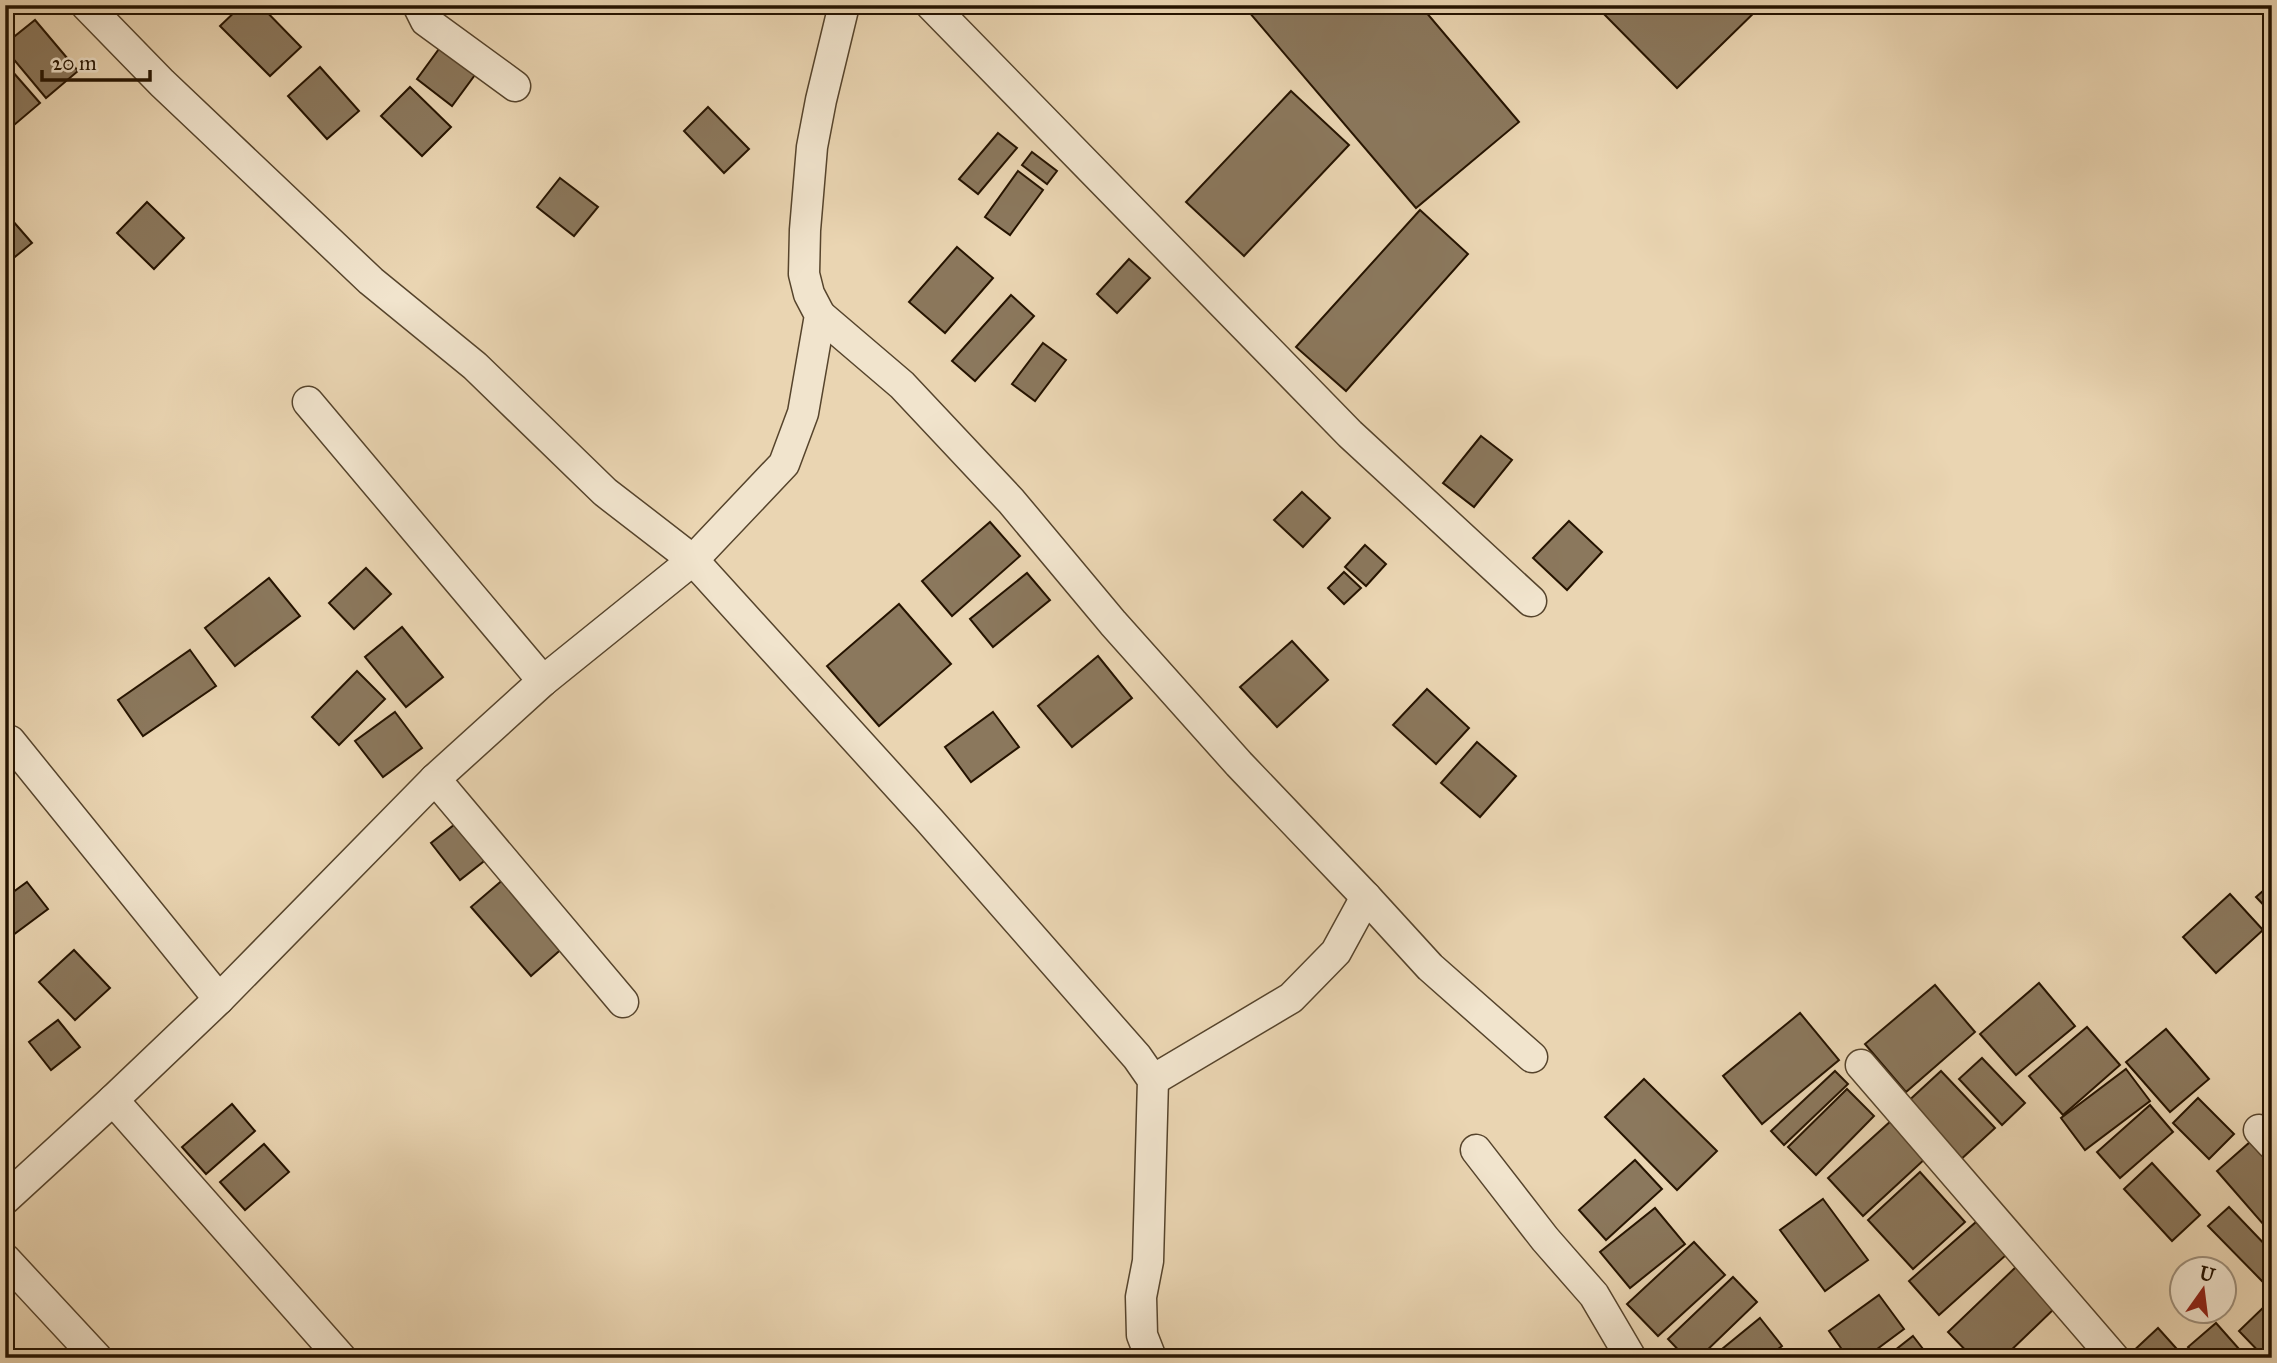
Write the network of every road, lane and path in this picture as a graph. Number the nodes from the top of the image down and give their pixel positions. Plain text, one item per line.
1 (86, 5) edge
2 (418, 5) edge
3 (844, 5) edge
4 (931, 5) edge
5 (515, 86) dead end
6 (820, 315) junction
7 (308, 402) dead end
8 (693, 560) junction
9 (1531, 601) dead end
10 (542, 681) junction
11 (10, 741) dead end
12 (435, 779) junction
13 (1366, 897) junction
14 (219, 999) junction
15 (623, 1002) dead end
16 (1532, 1057) dead end
17 (1861, 1065) dead end
18 (1153, 1080) junction
19 (113, 1100) junction
20 (1476, 1150) dead end
21 (5, 1199) edge
22 (5, 1259) edge
23 (97, 1358) edge
24 (341, 1358) edge
25 (1150, 1358) edge
26 (1631, 1358) edge
27 (2114, 1358) edge

1 - 8 street
2 - 5 street
3 - 6 street
4 - 9 street
6 - 8 street
6 - 13 street
7 - 10 street
8 - 10 street
8 - 18 street
10 - 12 street
11 - 14 street
12 - 14 street
12 - 15 street
13 - 16 street
13 - 18 street
14 - 19 street
17 - 27 street
18 - 25 street
19 - 21 street
19 - 24 street
20 - 26 street
22 - 23 street

